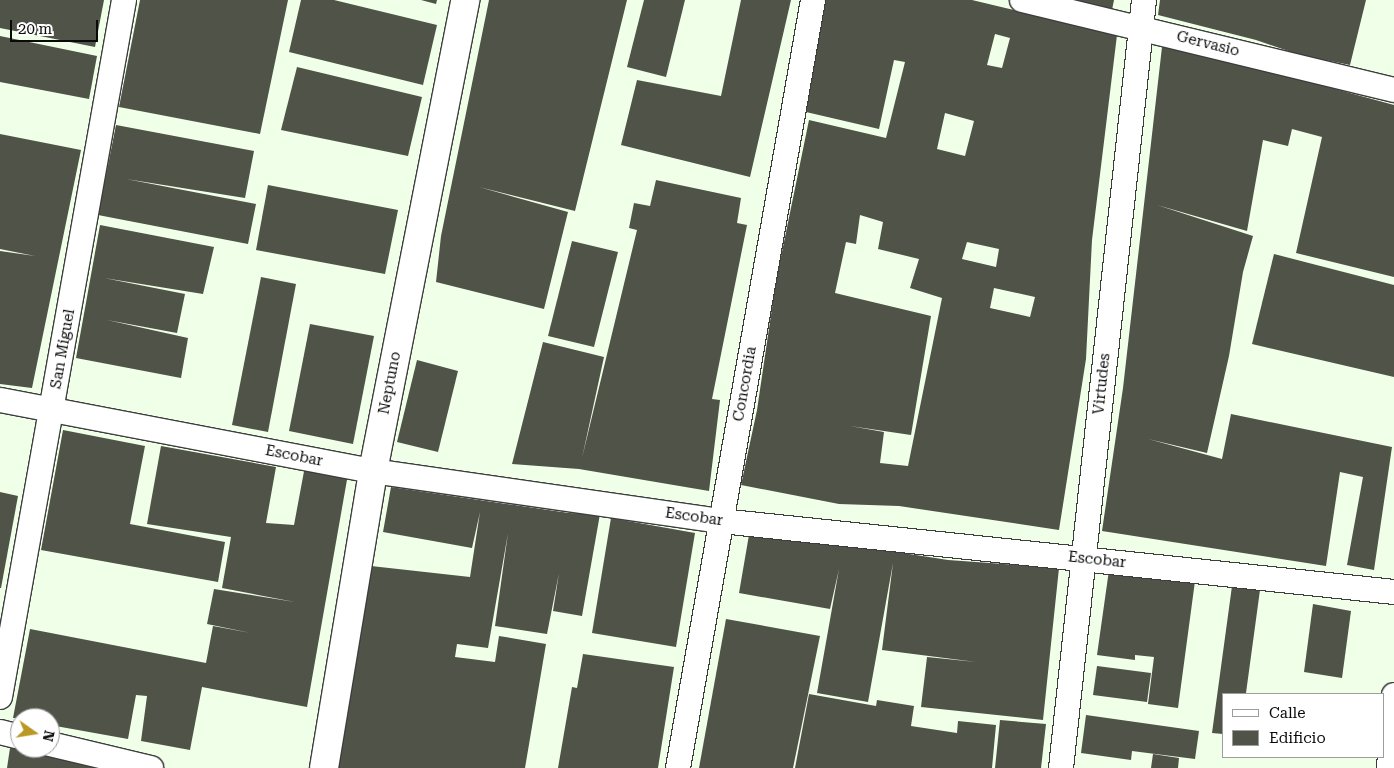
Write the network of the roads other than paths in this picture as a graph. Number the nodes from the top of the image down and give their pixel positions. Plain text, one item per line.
1 (124, 0) edge
2 (465, 0) edge
3 (813, 0) edge
4 (1022, 0) edge
5 (1144, 0) edge
6 (1140, 27) junction
7 (1394, 90) edge
8 (0, 400) edge
9 (53, 410) junction
10 (373, 472) junction
11 (721, 521) junction
12 (1083, 558) junction
13 (1394, 592) edge
14 (1394, 695) edge
15 (0, 697) edge
16 (60, 746) edge
17 (152, 768) edge
18 (324, 768) edge
19 (678, 768) edge
20 (1061, 768) edge
21 (1389, 768) edge

1 - 9 street, San Miguel
2 - 10 street, Neptuno
3 - 11 street, Concordia
4 - 6 street, Gervasio
5 - 6 street, Virtudes
6 - 7 street, Gervasio
6 - 12 street, Virtudes
8 - 9 street, Escobar
9 - 10 street, Escobar
9 - 15 street, San Miguel
10 - 11 street, Escobar
10 - 18 street, Neptuno
11 - 12 street, Escobar
11 - 19 street, Concordia
12 - 13 street, Escobar
12 - 20 street, Virtudes
14 - 21 street
16 - 17 street

